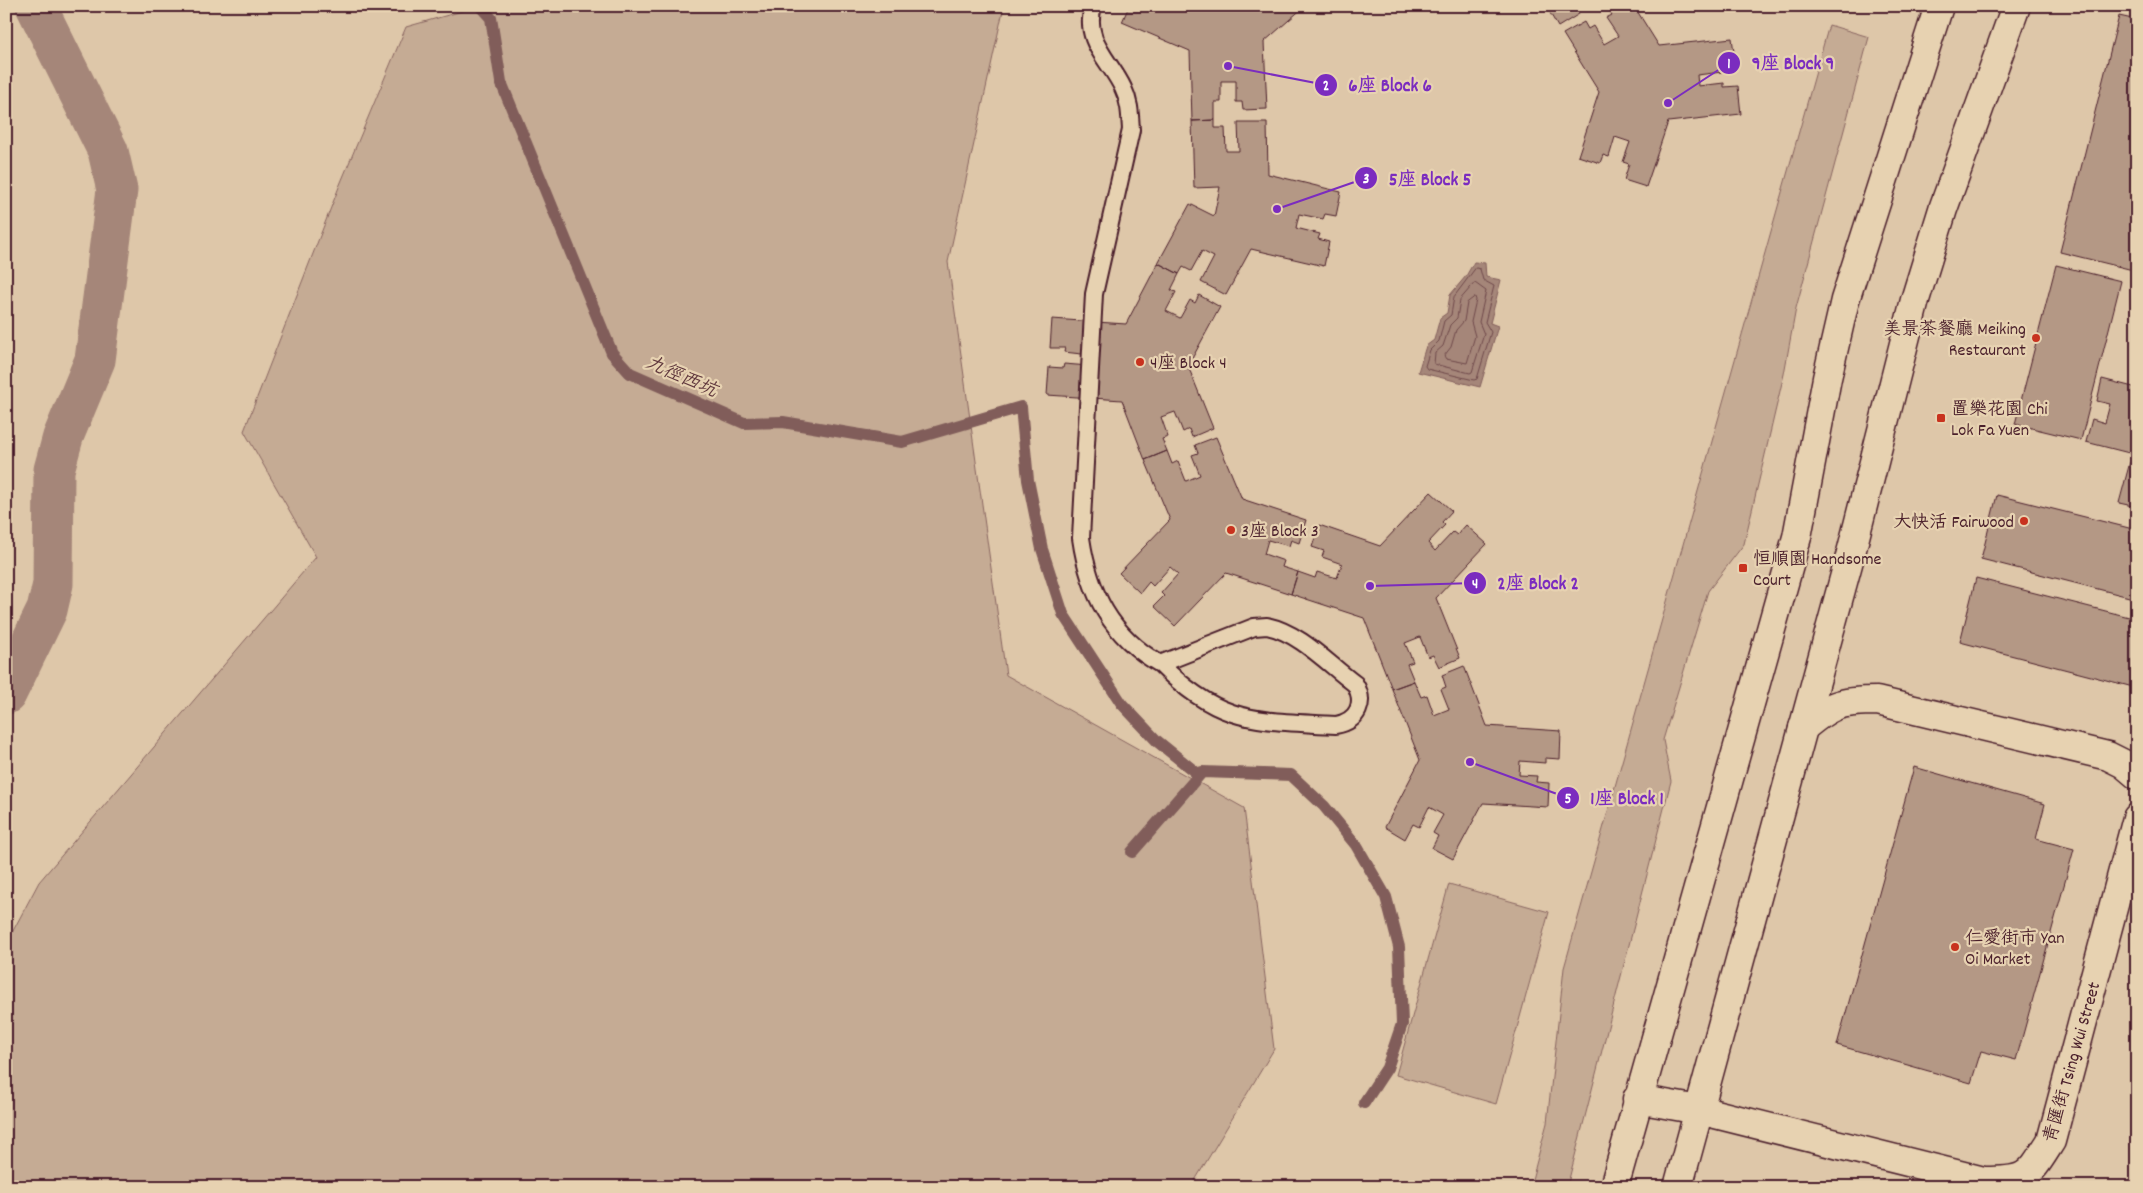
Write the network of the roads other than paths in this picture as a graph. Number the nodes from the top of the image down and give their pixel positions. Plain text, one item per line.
1 (1093, 6) edge
2 (1939, 6) edge
3 (2016, 6) edge
4 (1160, 664) junction
5 (1803, 728) junction
6 (2137, 775) edge
7 (2137, 818) edge
8 (1637, 1099) junction
9 (1699, 1110) junction
10 (1614, 1187) edge
11 (1678, 1187) edge

1 - 4 lane
2 - 8 main road
3 - 5 main road
4 - 4 lane
5 - 6 main road
5 - 9 main road
7 - 9 main road, 青匯街 Tsing Wui Street
8 - 9 main road, 青匯街 Tsing Wui Street
8 - 10 main road
9 - 11 main road

